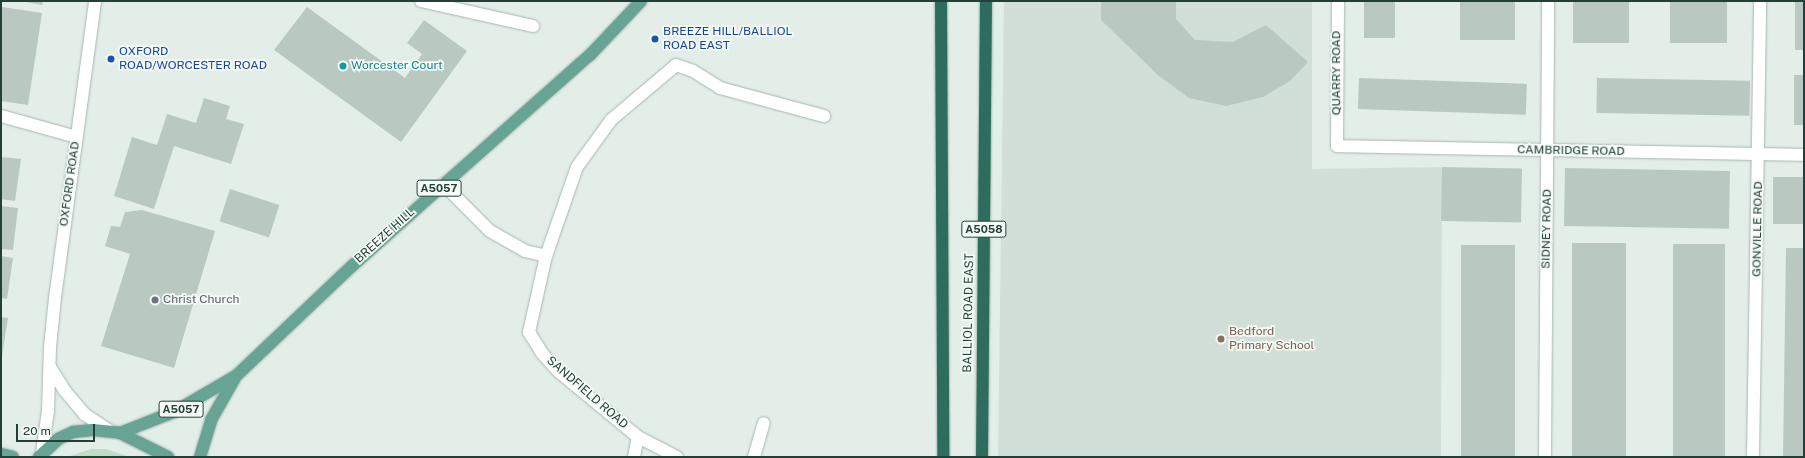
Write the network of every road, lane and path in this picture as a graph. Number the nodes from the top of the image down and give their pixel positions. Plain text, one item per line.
1 (95, 1) edge
2 (422, 1) edge
3 (641, 1) edge
4 (941, 1) edge
5 (986, 1) edge
6 (1338, 1) edge
7 (1548, 1) edge
8 (1760, 1) edge
9 (533, 26) dead end
10 (1, 116) edge
11 (824, 116) dead end
12 (76, 136) junction
13 (1337, 146) joint
14 (1548, 150) junction
15 (1760, 155) junction
16 (1804, 155) edge
17 (443, 184) junction
18 (546, 256) junction
19 (50, 367) junction
20 (237, 375) junction
21 (764, 423) dead end
22 (116, 433) junction
23 (638, 437) junction
24 (1, 454) edge
25 (41, 455) edge
26 (13, 457) edge
27 (168, 457) edge
28 (200, 457) edge
29 (634, 457) edge
30 (677, 457) edge
31 (754, 457) edge
32 (943, 457) edge
33 (982, 457) edge
34 (1545, 457) edge
35 (1753, 457) edge

1 - 12 street, OXFORD ROAD
2 - 9 street
3 - 17 main road, BREEZE HILL / A5057
4 - 32 highway
5 - 33 highway, BALLIOL ROAD EAST / A5058
6 - 13 street, QUARRY ROAD
7 - 14 street, SIDNEY ROAD
8 - 15 street, GONVILLE ROAD
10 - 12 street
11 - 18 street, SANDFIELD ROAD
12 - 19 street, OXFORD ROAD
13 - 14 street, CAMBRIDGE ROAD
14 - 15 street, CAMBRIDGE ROAD
14 - 34 street, SIDNEY ROAD
15 - 16 street, CAMBRIDGE ROAD
15 - 35 street, GONVILLE ROAD
17 - 18 street
17 - 20 main road, BREEZE HILL / A5057
18 - 23 street, SANDFIELD ROAD
19 - 22 street
19 - 25 street, OXFORD ROAD
20 - 22 main road, BREEZE HILL / A5057
20 - 28 main road, BREEZE HILL / A5057
21 - 31 street
22 - 25 main road
22 - 27 main road
23 - 29 street, SANDFIELD ROAD
23 - 30 street, SANDFIELD ROAD
24 - 26 main road

